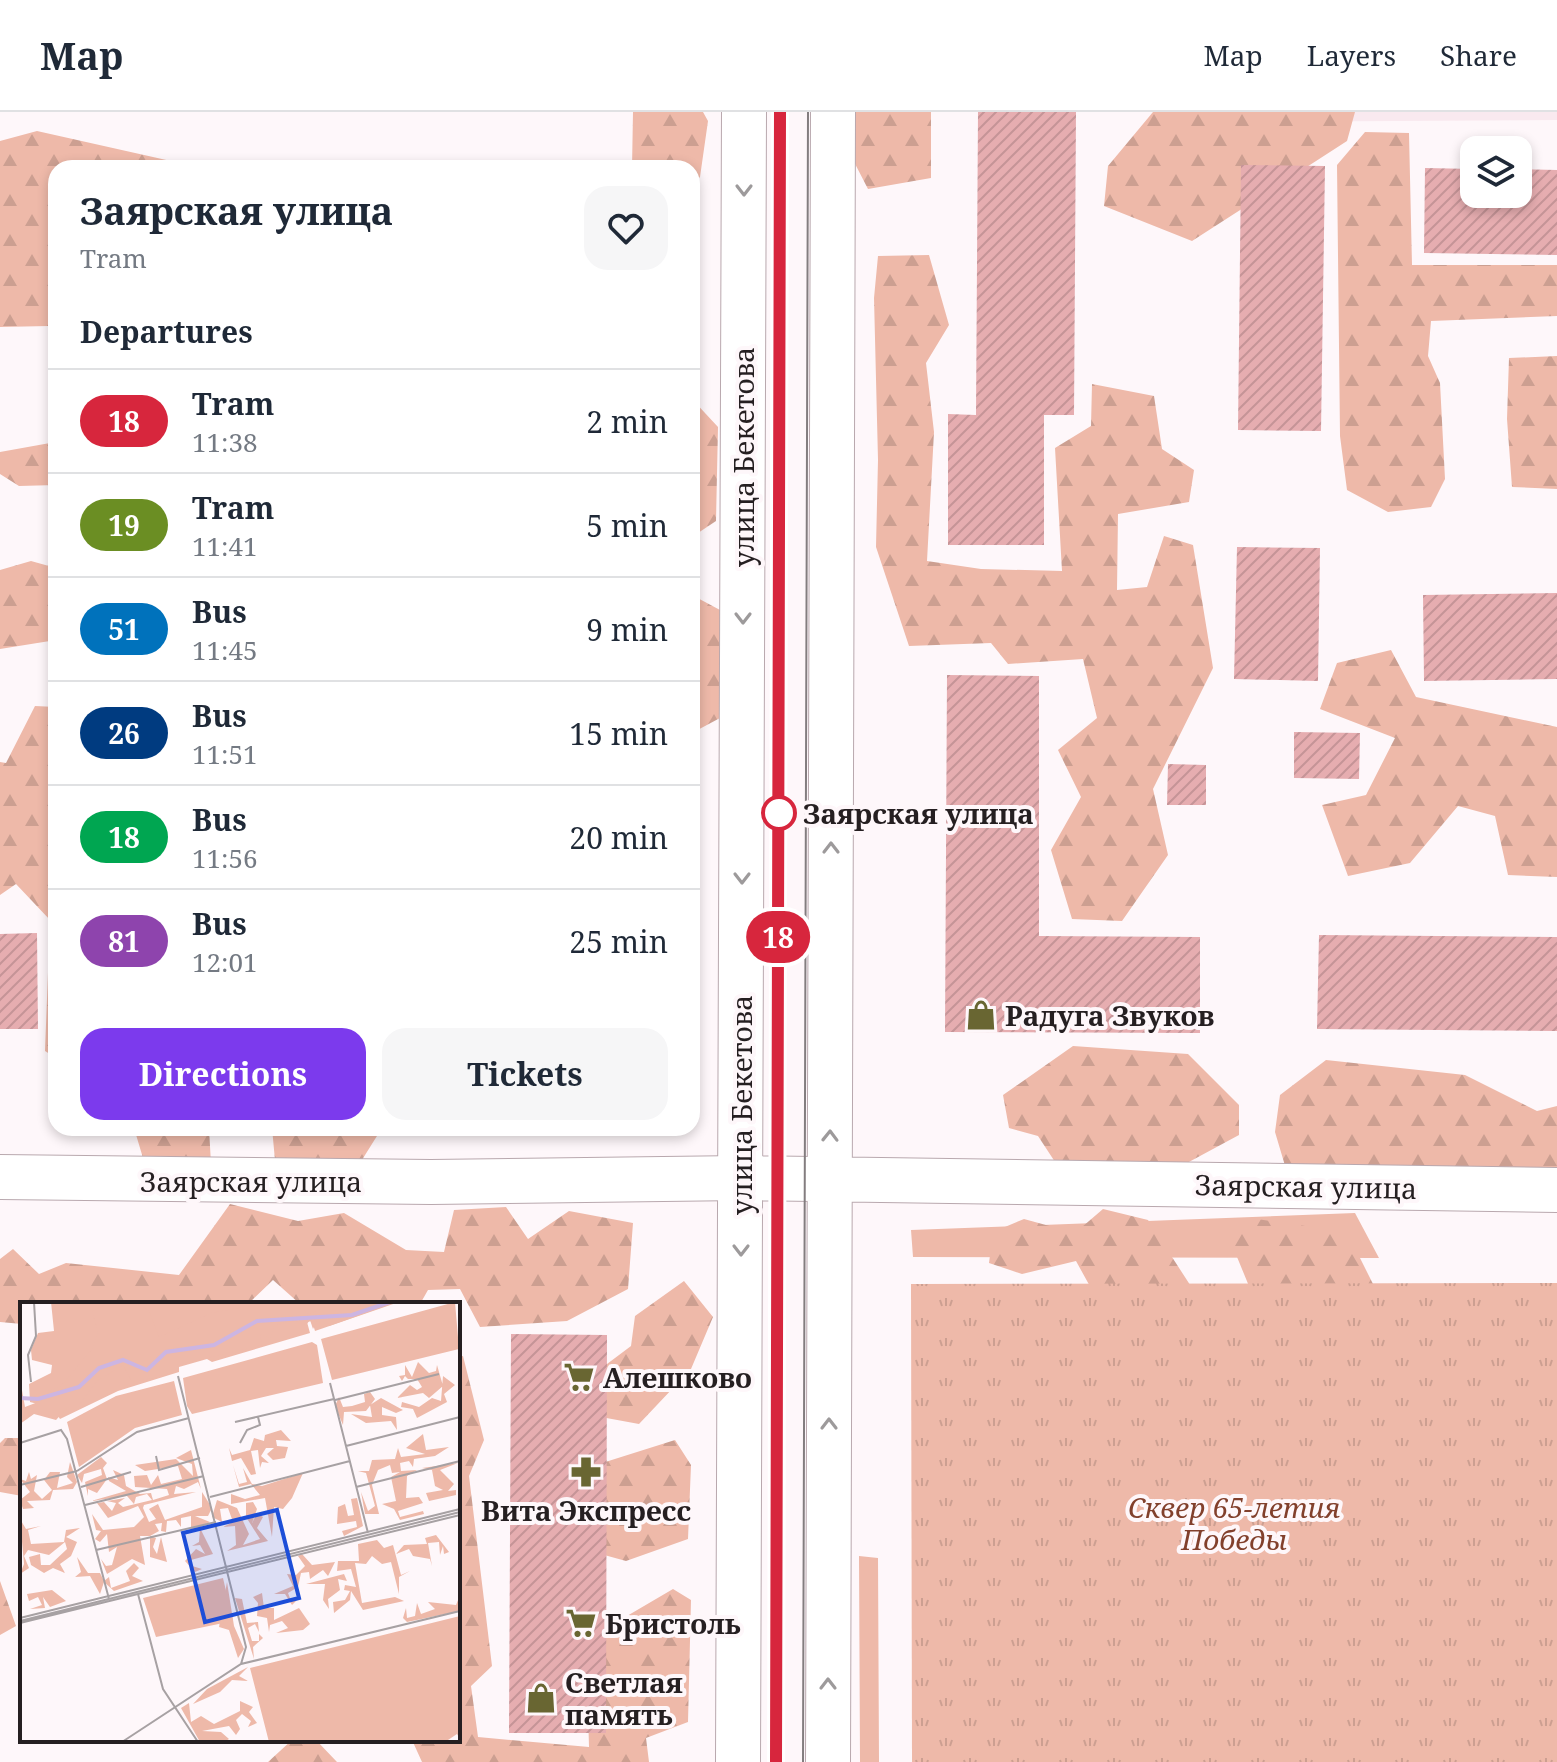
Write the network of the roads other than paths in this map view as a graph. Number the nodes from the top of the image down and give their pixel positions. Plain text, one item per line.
1 (744, 112) edge
2 (833, 112) edge
3 (0, 1177) edge
4 (741, 1178) junction
5 (830, 1179) junction
6 (1557, 1190) edge
7 (738, 1762) edge
8 (828, 1762) edge

1 -> 4 main road, улица Бекетова
5 -> 2 main road
3 - 4 main road, Заярская улица
4 - 5 main road, Заярская улица
4 -> 7 main road, улица Бекетова
5 - 6 main road, Заярская улица
8 -> 5 main road

